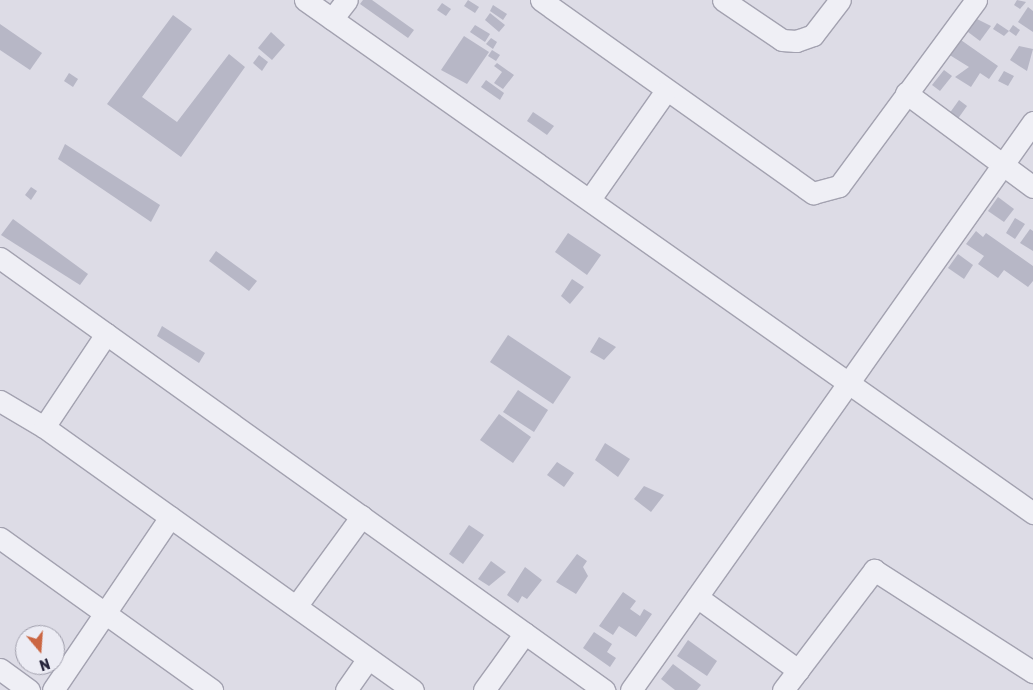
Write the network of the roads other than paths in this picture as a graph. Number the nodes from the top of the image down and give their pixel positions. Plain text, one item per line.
1 (305, 0) edge
2 (347, 0) edge
3 (542, 0) edge
4 (724, 0) edge
5 (840, 0) edge
6 (976, 0) edge
7 (332, 19) junction
8 (665, 92) junction
9 (906, 93) junction
10 (1033, 122) edge
11 (1002, 165) junction
12 (1033, 187) edge
13 (590, 199) junction
14 (0, 258) edge
15 (106, 334) junction
16 (846, 381) junction
17 (0, 401) edge
18 (44, 427) junction
19 (1033, 513) edge
20 (170, 516) junction
21 (362, 516) junction
22 (0, 538) edge
23 (697, 598) junction
24 (297, 605) junction
25 (106, 614) junction
26 (525, 633) junction
27 (368, 659) junction
28 (0, 669) edge
29 (1032, 669) edge
30 (798, 670) junction
31 (29, 690) edge
32 (53, 690) edge
33 (212, 690) edge
34 (346, 690) edge
35 (414, 690) edge
36 (484, 690) edge
37 (604, 690) edge
38 (631, 690) edge
39 (783, 690) edge

1 - 7 street
2 - 7 street
3 - 8 street
4 - 5 street
6 - 9 street
7 - 13 street
8 - 9 street
8 - 13 street
9 - 11 street
10 - 11 street
11 - 12 street
11 - 16 street
13 - 16 street
14 - 15 street
15 - 18 street
15 - 21 street
16 - 19 street
16 - 23 street
17 - 18 street
18 - 20 street
20 - 24 street
20 - 25 street
21 - 24 street
21 - 26 street
22 - 25 street
23 - 30 street
23 - 38 street
24 - 27 street
25 - 32 street
25 - 33 street
26 - 36 street
26 - 37 street
27 - 34 street
27 - 35 street
28 - 31 street
29 - 30 street
30 - 39 street

